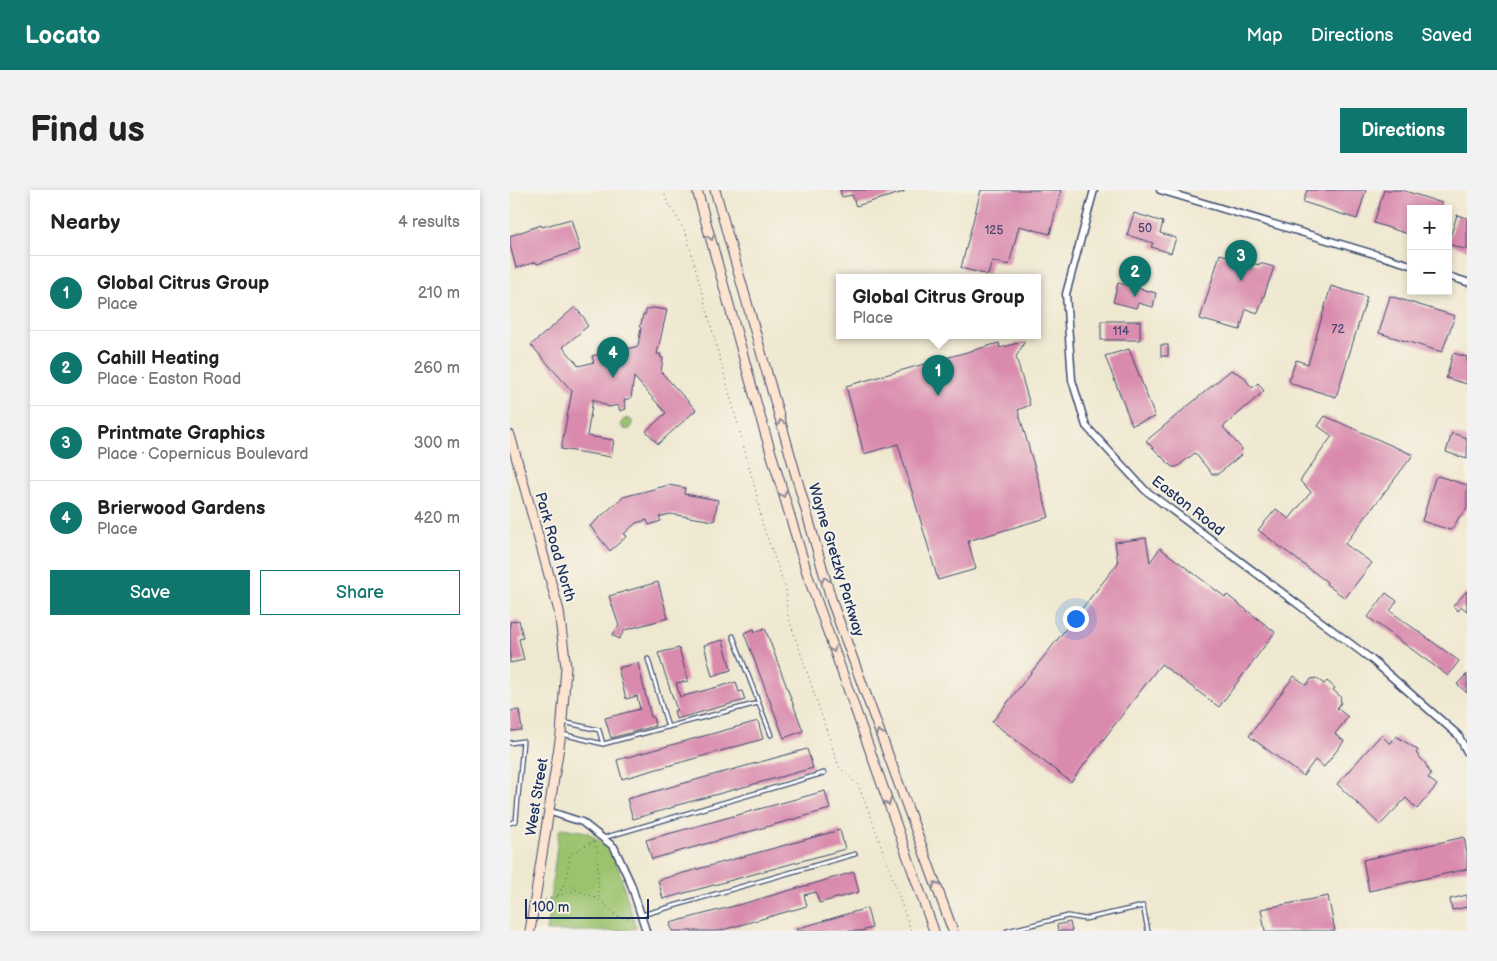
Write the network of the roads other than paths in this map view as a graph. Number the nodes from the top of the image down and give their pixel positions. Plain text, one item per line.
1 (697, 190) edge
2 (715, 190) edge
3 (1094, 190) edge
4 (1160, 190) edge
5 (1407, 264) edge
6 (1452, 277) edge
7 (1467, 282) edge
8 (510, 435) edge
9 (733, 636) dead end
10 (648, 658) dead end
11 (566, 667) joint
12 (758, 703) junction
13 (563, 722) junction
14 (668, 727) junction
15 (561, 734) junction
16 (770, 735) dead end
17 (510, 743) edge
18 (603, 744) junction
19 (1467, 752) edge
20 (824, 773) dead end
21 (548, 811) junction
22 (510, 823) edge
23 (602, 838) junction
24 (855, 854) dead end
25 (641, 915) junction
26 (530, 931) edge
27 (646, 931) edge
28 (934, 931) edge
29 (953, 931) edge
30 (1007, 931) edge
31 (1148, 931) edge

1 -> 28 main road, Wayne Gretzky Parkway
29 -> 2 main road, Wayne Gretzky Parkway
3 - 19 street, Easton Road
4 - 5 street
6 - 7 street
8 - 11 main road, Park Road North
9 - 12 lane
10 - 14 lane
11 - 13 main road, West Street
12 - 14 lane
12 - 16 lane
13 - 15 main road, West Street
13 - 18 lane
14 - 18 lane
15 - 18 lane
15 - 21 main road, West Street
17 - 22 lane
20 - 23 lane
21 - 23 street
21 - 26 main road, West Street
23 - 25 street
24 - 25 lane
25 - 27 street
30 - 31 lane

